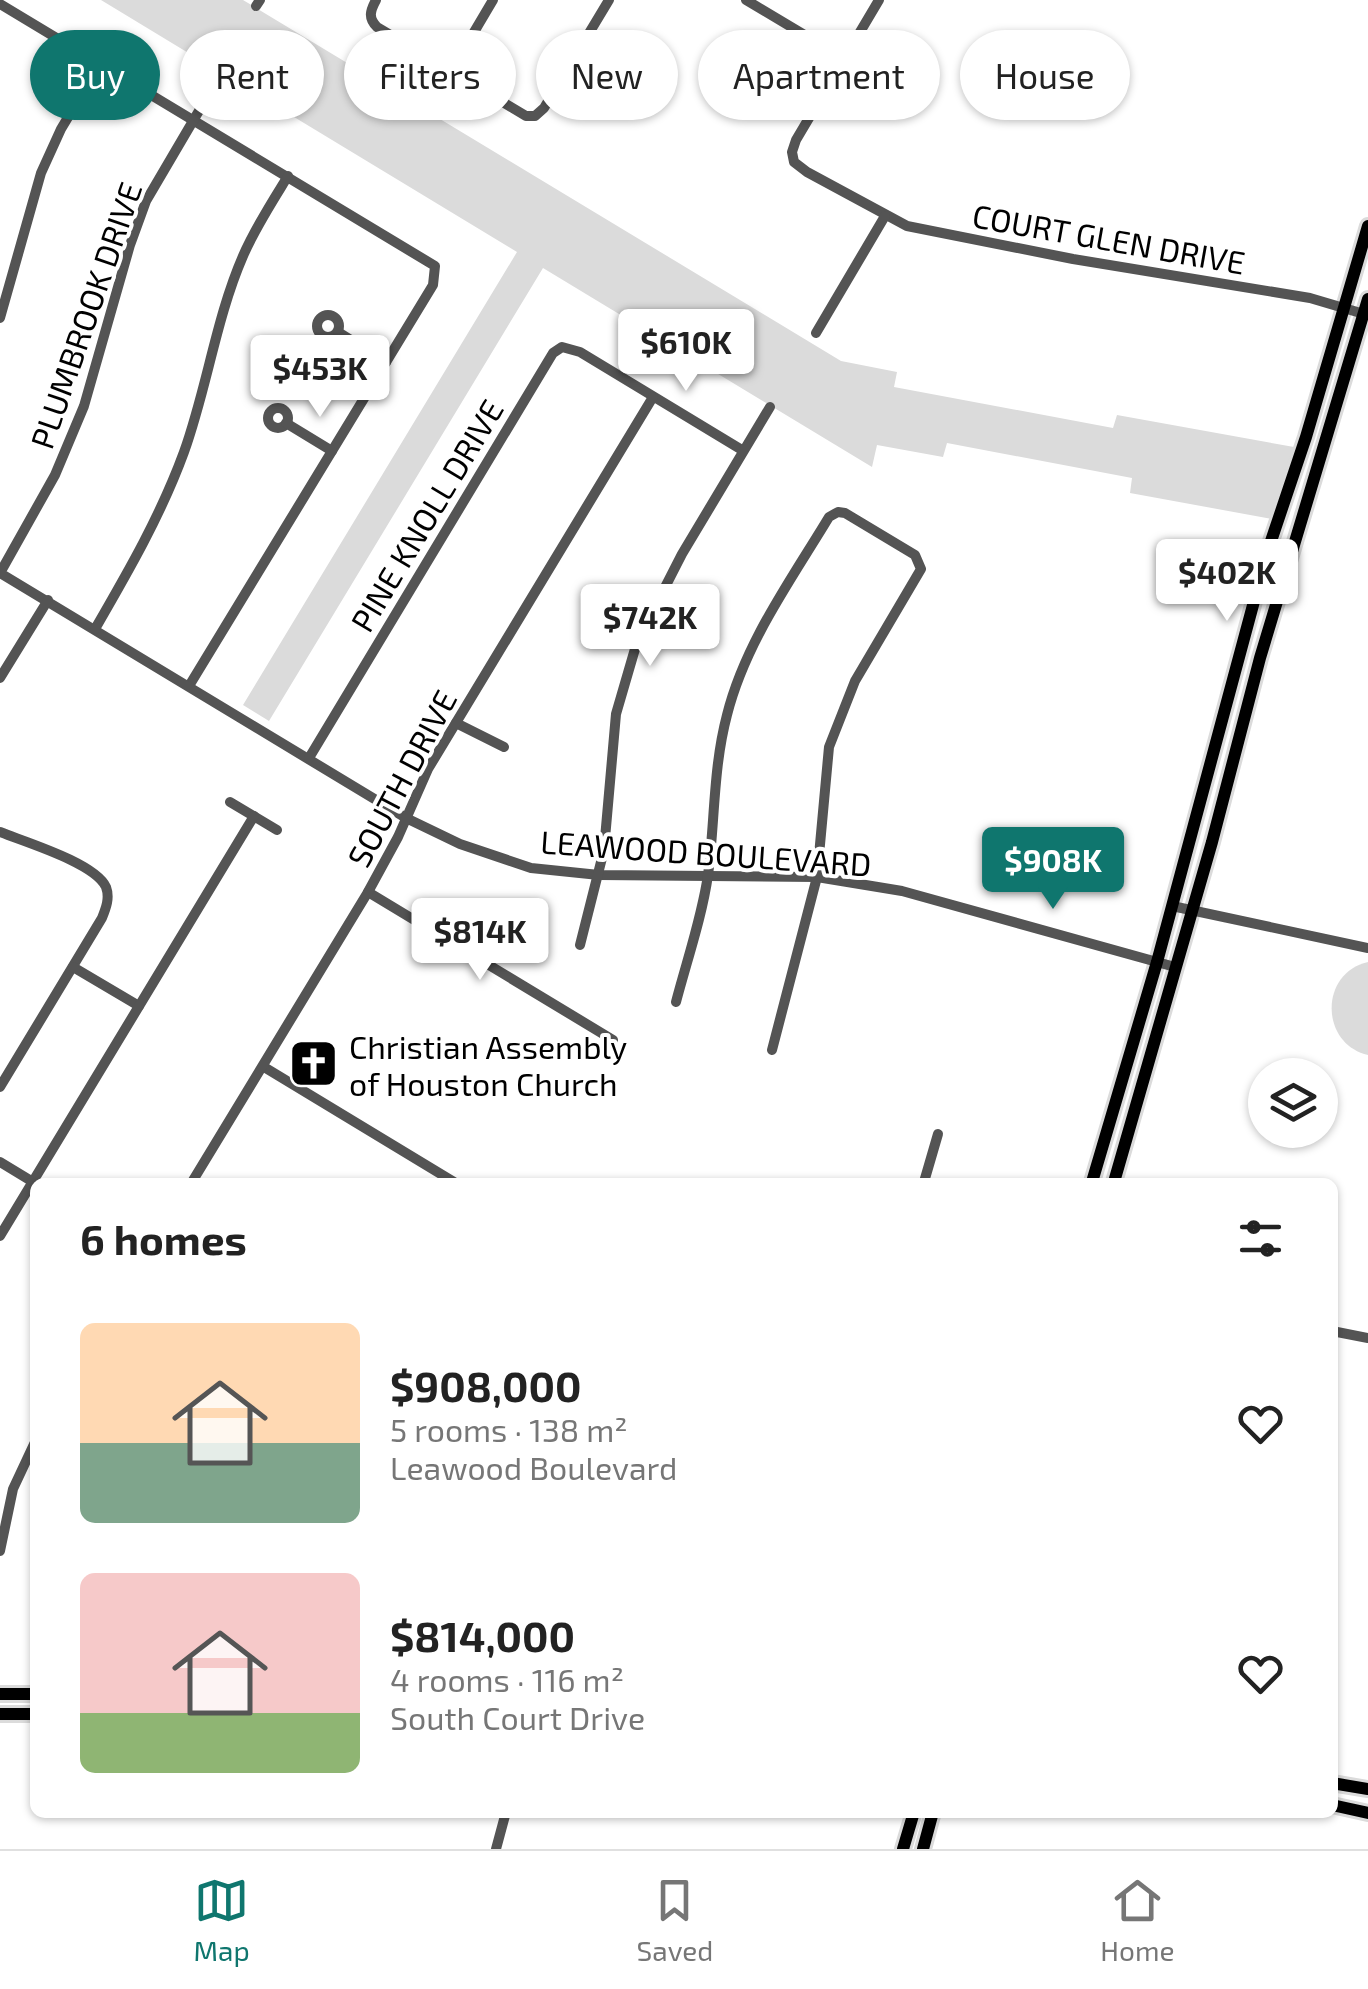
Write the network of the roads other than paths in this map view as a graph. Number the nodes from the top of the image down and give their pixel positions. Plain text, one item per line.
1 (376, 0) edge
2 (493, 0) edge
3 (610, 0) edge
4 (746, 0) edge
5 (879, 0) edge
6 (2, 9) edge
7 (39, 30) edge
8 (382, 30) edge
9 (475, 30) edge
10 (798, 30) edge
11 (861, 30) edge
12 (516, 110) edge
13 (66, 120) edge
14 (194, 120) joint
15 (810, 120) edge
16 (288, 176) junction
17 (885, 216) junction
18 (1368, 226) edge
19 (1368, 299) edge
20 (1344, 307) junction
21 (1364, 314) junction
22 (0, 318) edge
23 (338, 332) dead end
24 (816, 332) dead end
25 (386, 362) junction
26 (653, 397) junction
27 (770, 406) dead end
28 (286, 423) dead end
29 (742, 450) junction
30 (332, 451) junction
31 (0, 573) edge
32 (48, 600) junction
33 (95, 629) junction
34 (0, 678) edge
35 (189, 686) junction
36 (456, 723) junction
37 (504, 746) dead end
38 (309, 758) junction
39 (1212, 762) junction
40 (1233, 766) junction
41 (230, 802) dead end
42 (254, 816) junction
43 (406, 818) junction
44 (277, 830) dead end
45 (0, 832) edge
46 (598, 875) junction
47 (817, 877) junction
48 (708, 878) junction
49 (368, 892) junction
50 (1172, 906) junction
51 (1191, 911) junction
52 (580, 945) dead end
53 (1368, 948) edge
54 (1156, 962) junction
55 (73, 967) junction
56 (1176, 967) junction
57 (676, 1002) dead end
58 (139, 1006) junction
59 (613, 1040) dead end
60 (772, 1050) dead end
61 (264, 1067) junction
62 (0, 1088) edge
63 (938, 1134) dead end
64 (0, 1162) edge
65 (35, 1178) edge
66 (195, 1178) edge
67 (447, 1178) edge
68 (925, 1178) edge
69 (1093, 1178) edge
70 (1115, 1178) edge
71 (30, 1180) edge
72 (30, 1187) edge
73 (0, 1236) edge
74 (1338, 1331) edge
75 (1368, 1338) edge
76 (29, 1462) edge
77 (0, 1551) edge
78 (0, 1694) edge
79 (30, 1694) edge
80 (0, 1714) edge
81 (30, 1714) edge
82 (1338, 1784) edge
83 (1368, 1789) edge
84 (1338, 1805) edge
85 (1368, 1810) edge
86 (504, 1818) edge
87 (912, 1818) edge
88 (932, 1818) edge
89 (496, 1849) edge
90 (903, 1849) edge
91 (924, 1849) edge

1 - 8 street
2 - 9 street
3 - 12 street
4 - 10 street
5 - 11 street
6 - 7 street
13 - 22 street
14 - 16 street
14 - 31 street, PLUMBROOK DRIVE
15 - 17 street, COURT GLEN DRIVE
16 - 25 street
16 - 33 street
17 - 20 street, COURT GLEN DRIVE
17 - 24 street
18 - 20 main road
19 - 21 main road
20 - 21 street, COURT GLEN DRIVE
20 - 39 main road
21 - 40 main road
23 - 25 street
25 - 30 street
26 - 29 street, PINE KNOLL DRIVE
26 - 36 street, SOUTH DRIVE
26 - 38 street, PINE KNOLL DRIVE
27 - 29 street
28 - 30 street
29 - 46 street
30 - 35 street
31 - 32 street, LEAWOOD BOULEVARD
32 - 33 street, LEAWOOD BOULEVARD
32 - 34 street
33 - 35 street, LEAWOOD BOULEVARD
35 - 38 street, LEAWOOD BOULEVARD
36 - 37 street
36 - 43 street, SOUTH DRIVE
38 - 43 street, LEAWOOD BOULEVARD
39 - 40 main road
39 - 50 main road
40 - 51 main road
41 - 42 street
42 - 44 street
42 - 58 street
43 - 46 street, LEAWOOD BOULEVARD
43 - 49 street, SOUTH DRIVE
45 - 55 street
46 - 48 street, LEAWOOD BOULEVARD
46 - 52 street
47 - 48 street, LEAWOOD BOULEVARD
47 - 48 street
47 - 54 street, LEAWOOD BOULEVARD
47 - 60 street
48 - 57 street
49 - 59 street
49 - 61 street, SOUTH DRIVE
50 - 51 street
50 - 54 main road
51 - 53 street
51 - 56 main road
54 - 56 street, LEAWOOD BOULEVARD
54 - 69 main road
55 - 58 street
55 - 62 street
56 - 70 main road
58 - 65 street
61 - 66 street, SOUTH DRIVE
61 - 67 street
63 - 68 street
64 - 71 street
72 - 73 street
74 - 75 street
76 - 77 street
78 - 79 main road
80 - 81 main road
82 - 83 main road
84 - 85 main road
86 - 89 street
87 - 90 main road
88 - 91 main road

